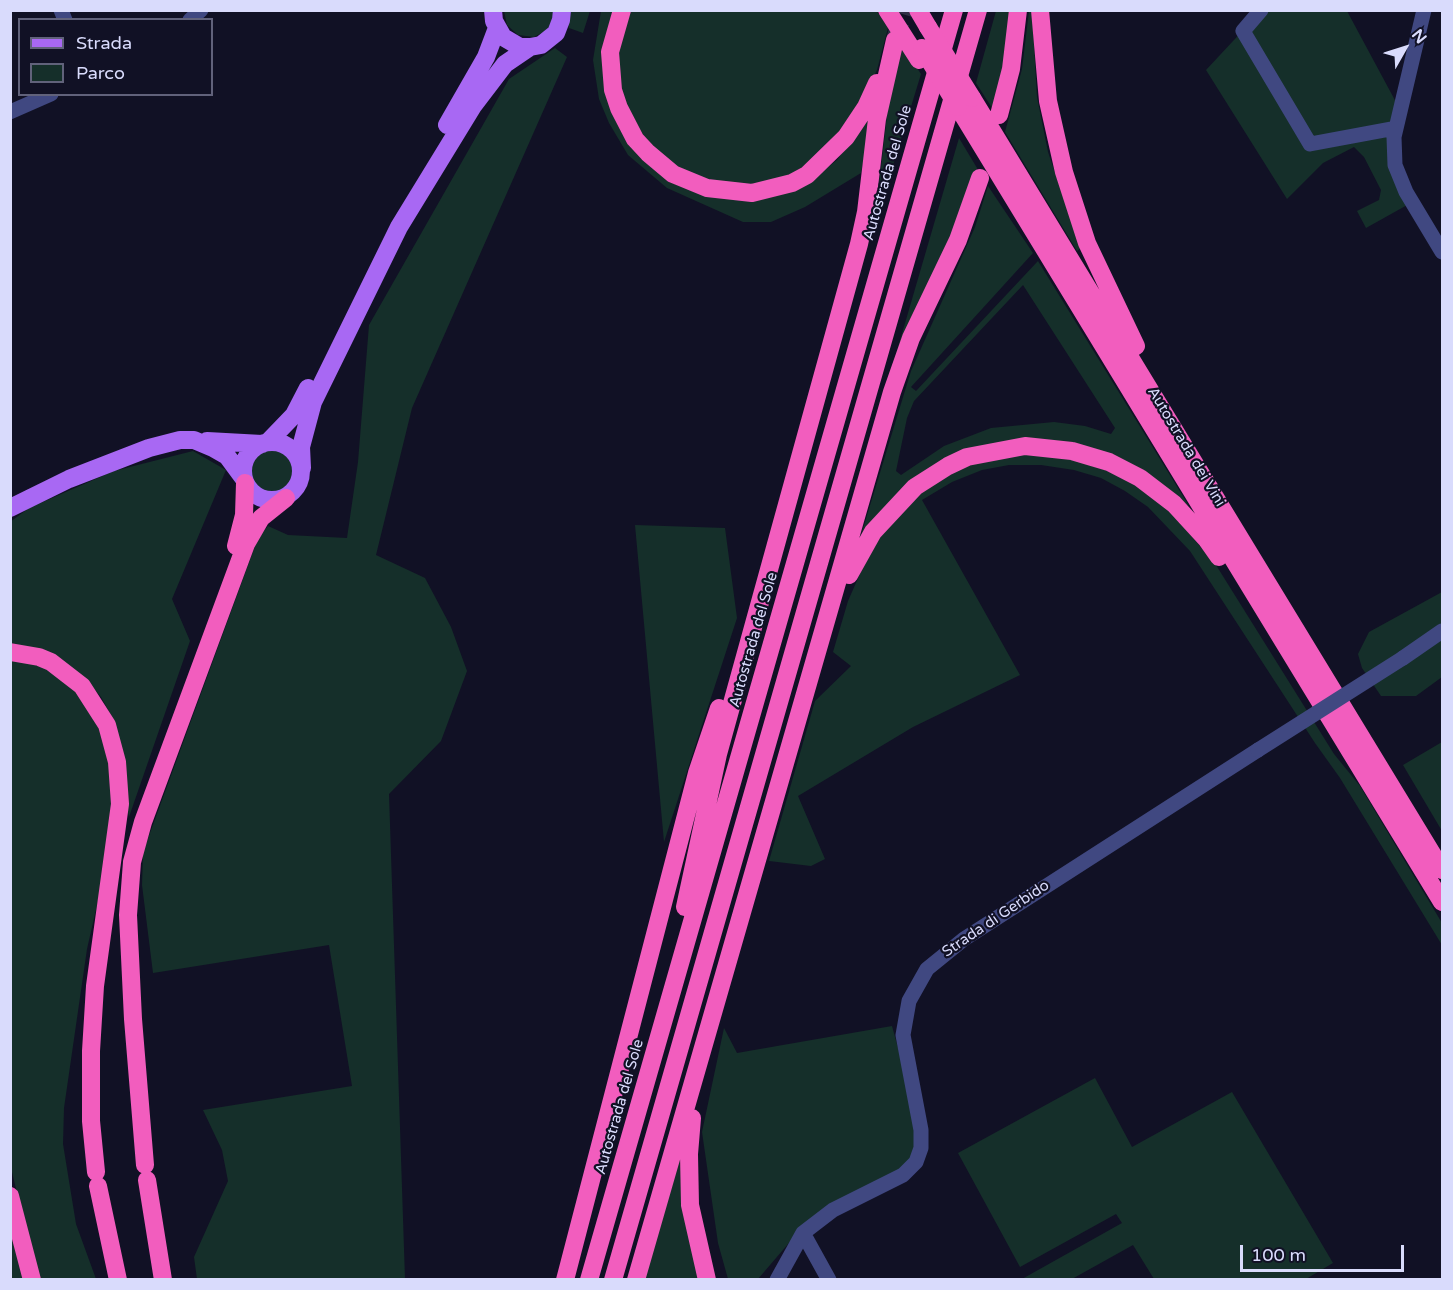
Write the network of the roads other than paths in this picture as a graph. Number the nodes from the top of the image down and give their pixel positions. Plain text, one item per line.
1 (562, 10) edge
2 (622, 10) edge
3 (887, 10) edge
4 (900, 10) edge
5 (918, 10) edge
6 (954, 10) edge
7 (978, 10) edge
8 (1018, 10) edge
9 (1040, 10) edge
10 (1261, 10) edge
11 (1424, 10) edge
12 (494, 16) edge
13 (530, 47) junction
14 (921, 54) junction
15 (46, 96) edge
16 (965, 108) junction
17 (10, 112) edge
18 (999, 115) dead end
19 (1396, 128) junction
20 (980, 178) dead end
21 (1443, 252) edge
22 (194, 440) junction
23 (265, 443) junction
24 (302, 468) junction
25 (245, 481) junction
26 (1213, 494) junction
27 (286, 498) junction
28 (10, 508) edge
29 (783, 515) junction
30 (1443, 631) edge
31 (10, 652) edge
32 (1301, 669) junction
33 (809, 684) junction
34 (1443, 870) edge
35 (1443, 902) edge
36 (108, 910) junction
37 (664, 1018) junction
38 (708, 1038) junction
39 (10, 1196) edge
40 (803, 1233) junction
41 (112, 1243) junction
42 (163, 1279) edge
43 (32, 1280) edge
44 (118, 1280) edge
45 (125, 1280) edge
46 (565, 1280) edge
47 (589, 1280) edge
48 (614, 1280) edge
49 (636, 1280) edge
50 (707, 1280) edge
51 (777, 1280) edge
52 (829, 1280) edge

1 - 13 main road
2 - 29 highway
3 - 14 highway
4 - 14 highway
5 - 16 highway, Autostrada dei Vini, bridge
6 - 37 highway, Autostrada del Sole
7 - 48 highway
8 - 18 highway
9 - 26 highway
10 - 19 street
11 - 19 street
12 - 13 main road
12 - 23 main road
13 - 24 main road
14 - 16 highway, bridge
15 - 17 street
16 - 26 highway, Autostrada dei Vini
16 - 32 highway, Autostrada dei Vini
19 - 21 street
20 - 33 highway
22 - 23 main road
22 - 25 main road
22 - 28 main road
23 - 24 main road
23 - 25 main road
24 - 27 main road
25 - 27 main road
25 - 36 highway
26 - 34 highway, Autostrada dei Vini
27 - 42 highway
29 - 37 highway
29 - 46 highway
30 - 40 street, Strada di Gerbido, bridge
31 - 36 highway
32 - 33 highway
32 - 35 highway, Autostrada dei Vini
33 - 38 highway
36 - 41 highway
37 - 47 highway, Autostrada del Sole
38 - 49 highway
38 - 50 highway
39 - 43 highway
40 - 51 street, Strada di Gerbido
40 - 52 street
41 - 44 highway
41 - 45 highway

